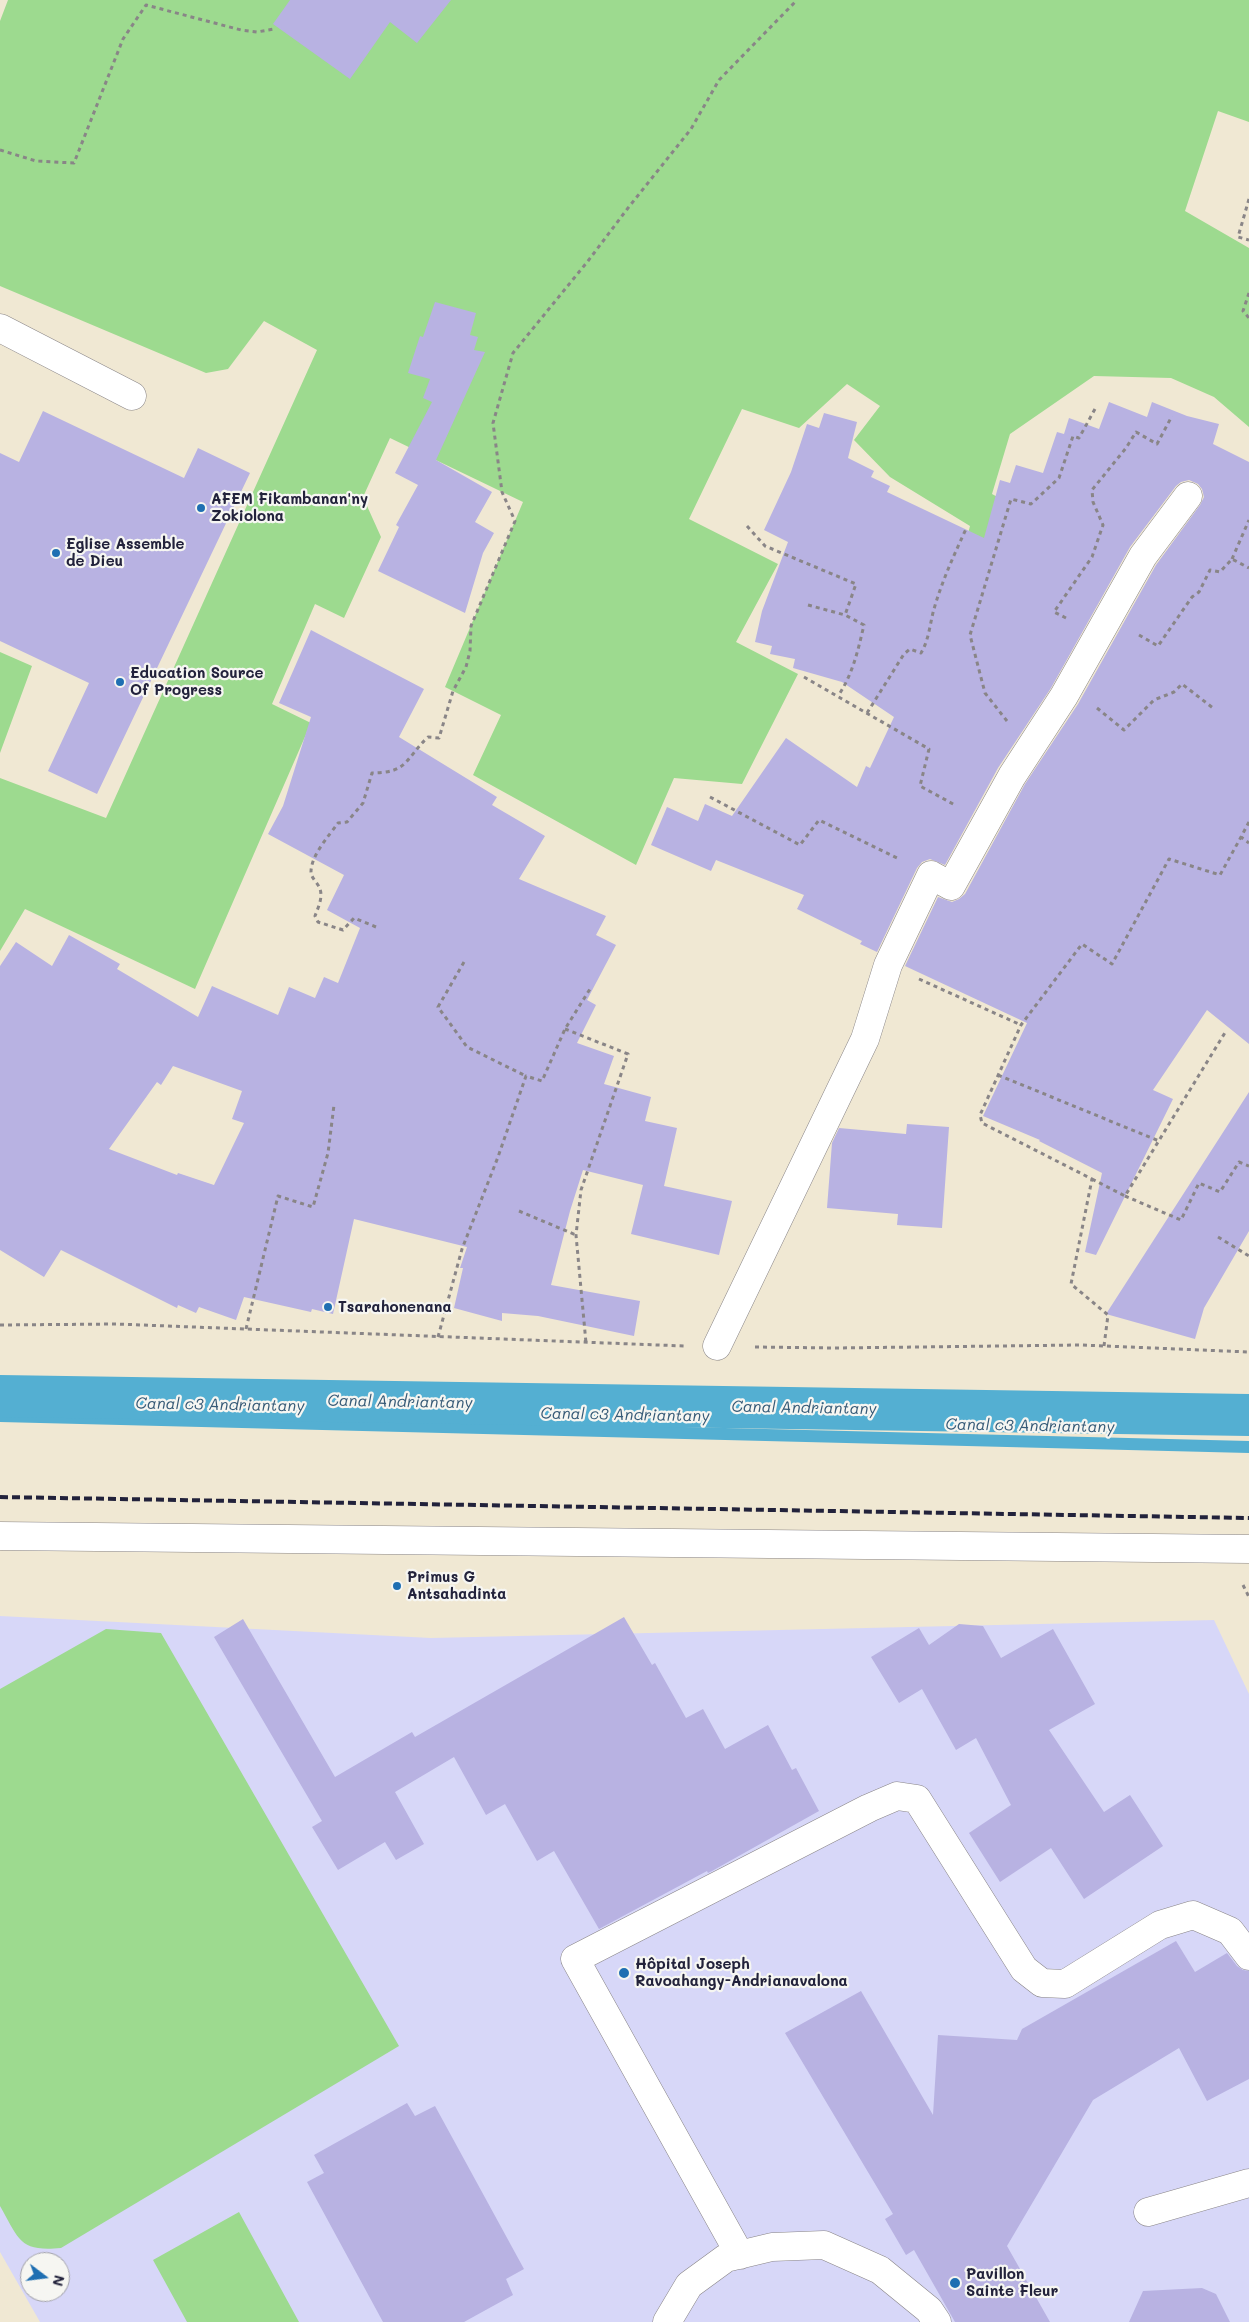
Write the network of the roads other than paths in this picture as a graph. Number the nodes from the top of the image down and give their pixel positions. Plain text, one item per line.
1 (0, 328) edge
2 (132, 396) dead end
3 (1188, 496) dead end
4 (717, 1346) road end
5 (0, 1536) edge
6 (1249, 1549) edge
7 (1249, 1956) edge
8 (1249, 2183) edge
9 (1148, 2212) dead end
10 (740, 2255) junction
11 (667, 2322) edge
12 (937, 2322) edge

1 - 2 street
3 - 4 street
5 - 6 street
7 - 10 street
8 - 9 street
10 - 11 street
10 - 12 street

